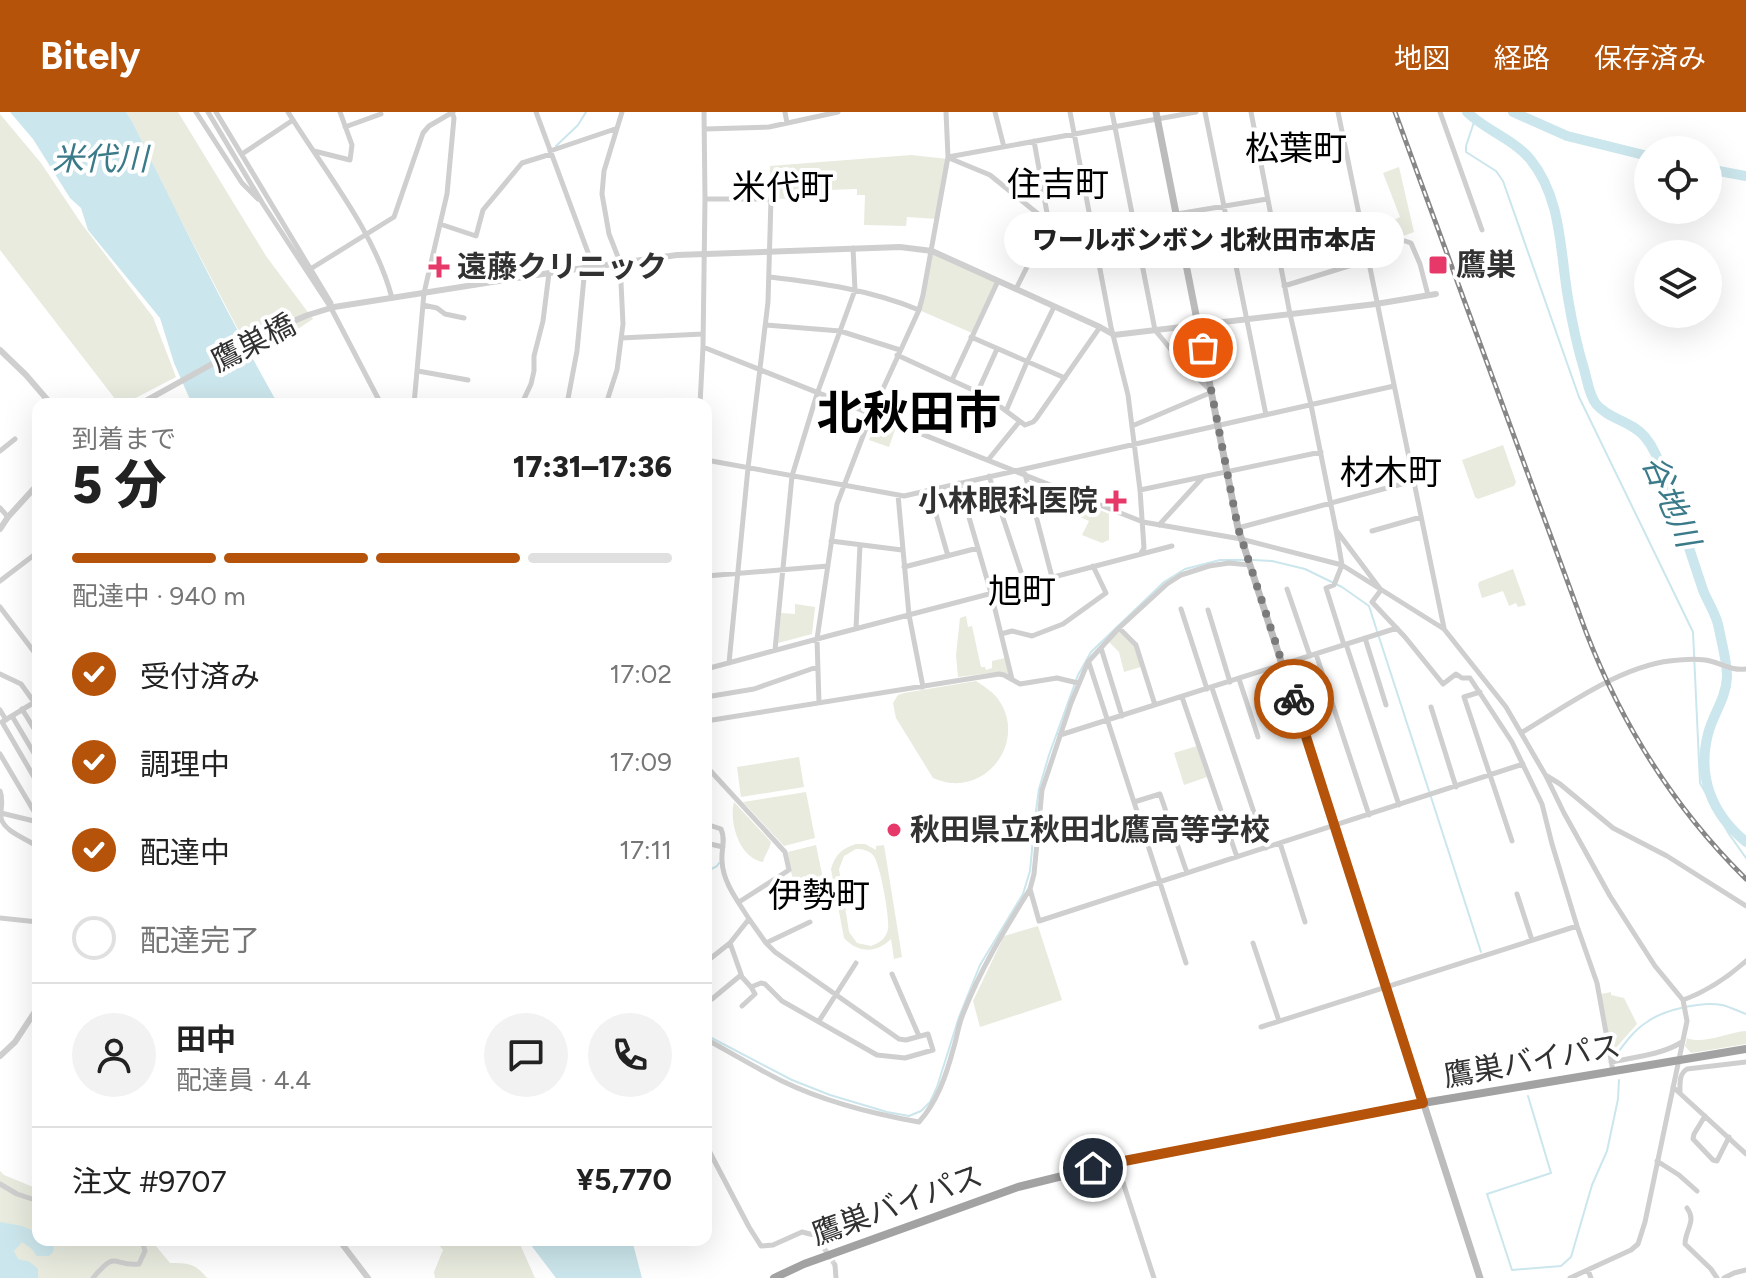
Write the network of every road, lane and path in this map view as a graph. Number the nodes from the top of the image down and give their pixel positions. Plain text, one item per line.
1 (196, 112) edge
2 (208, 112) edge
3 (216, 112) edge
4 (288, 112) edge
5 (340, 112) edge
6 (452, 112) edge
7 (536, 112) edge
8 (622, 112) edge
9 (704, 112) edge
10 (785, 112) edge
11 (838, 112) edge
12 (946, 112) edge
13 (995, 112) edge
14 (1070, 112) edge
15 (1112, 112) edge
16 (1196, 112) edge
17 (1205, 112) edge
18 (1251, 112) edge
19 (1338, 112) edge
20 (1440, 112) edge
21 (381, 114) edge
22 (1157, 115) edge
23 (293, 120) junction
24 (787, 123) junction
25 (1115, 126) junction
26 (345, 127) junction
27 (616, 129) junction
28 (705, 129) junction
29 (1074, 134) junction
30 (1034, 141) junction
31 (1004, 147) junction
32 (314, 151) junction
33 (551, 152) junction
34 (242, 154) junction
35 (948, 157) junction
36 (705, 199) junction
37 (1267, 199) junction
38 (263, 204) junction
39 (1223, 205) junction
40 (1176, 213) junction
41 (1133, 220) junction
42 (1048, 222) junction
43 (440, 224) junction
44 (1092, 228) junction
45 (1482, 230) dead end
46 (366, 235) junction
47 (1051, 235) junction
48 (853, 248) junction
49 (1366, 248) junction
50 (771, 251) junction
51 (932, 251) junction
52 (704, 253) junction
53 (1368, 260) junction
54 (620, 262) junction
55 (593, 266) junction
56 (585, 267) junction
57 (312, 268) junction
58 (549, 273) junction
59 (770, 277) junction
60 (998, 281) junction
61 (1284, 286) junction
62 (1016, 289) junction
63 (855, 290) junction
64 (424, 293) junction
65 (1432, 294) joint
66 (392, 298) junction
67 (1376, 304) junction
68 (423, 305) junction
69 (1054, 307) junction
70 (330, 309) junction
71 (919, 310) junction
72 (1290, 314) junction
73 (464, 318) dead end
74 (1246, 320) junction
75 (766, 325) junction
76 (1198, 326) junction
77 (1100, 327) junction
78 (1155, 330) junction
79 (840, 331) junction
80 (703, 334) junction
81 (1114, 335) junction
82 (971, 337) junction
83 (621, 338) junction
84 (703, 347) junction
85 (997, 349) junction
86 (0, 350) edge
87 (899, 352) junction
88 (1027, 362) junction
89 (760, 370) junction
90 (418, 371) junction
91 (1065, 379) junction
92 (468, 380) dead end
93 (952, 380) junction
94 (1394, 386) junction
95 (978, 391) junction
96 (1212, 392) junction
97 (817, 394) junction
98 (46, 398) edge
99 (151, 398) edge
100 (378, 398) edge
101 (415, 398) edge
102 (524, 398) edge
103 (568, 398) edge
104 (608, 398) edge
105 (700, 398) edge
106 (1311, 405) junction
107 (1006, 411) junction
108 (871, 415) junction
109 (1266, 415) junction
110 (1019, 422) junction
111 (1132, 426) junction
112 (1218, 426) junction
113 (15, 439) dead end
114 (1135, 445) junction
115 (0, 451) edge
116 (1321, 452) junction
117 (988, 460) junction
118 (712, 461) edge
119 (748, 468) junction
120 (1014, 470) junction
121 (1227, 472) junction
122 (1025, 474) junction
123 (792, 476) junction
124 (989, 476) junction
125 (1203, 477) junction
126 (1413, 481) junction
127 (959, 483) junction
128 (843, 484) junction
129 (929, 490) junction
130 (1140, 490) junction
131 (32, 491) edge
132 (898, 495) junction
133 (1331, 504) junction
134 (0, 508) edge
135 (8, 517) junction
136 (1421, 517) junction
137 (1143, 522) junction
138 (1159, 525) junction
139 (1238, 528) junction
140 (0, 529) edge
141 (1336, 530) junction
142 (1372, 531) dead end
143 (1241, 539) junction
144 (831, 541) junction
145 (860, 545) junction
146 (1172, 546) dead end
147 (978, 548) junction
148 (902, 550) junction
149 (1140, 554) junction
150 (948, 556) junction
151 (32, 557) edge
152 (1249, 561) junction
153 (1342, 565) junction
154 (828, 566) junction
155 (1093, 566) junction
156 (904, 567) junction
157 (783, 570) junction
158 (737, 573) junction
159 (712, 575) edge
160 (1052, 577) junction
161 (0, 581) edge
162 (1025, 584) junction
163 (1287, 589) dead end
164 (1381, 590) junction
165 (991, 593) junction
166 (0, 607) edge
167 (1181, 609) dead end
168 (1208, 610) dead end
169 (909, 615) junction
170 (856, 628) junction
171 (1119, 628) junction
172 (1397, 628) junction
173 (1444, 629) junction
174 (1001, 634) junction
175 (1365, 638) junction
176 (817, 639) junction
177 (1345, 644) junction
178 (1101, 648) junction
179 (32, 649) edge
180 (775, 650) junction
181 (1313, 655) junction
182 (1088, 662) junction
183 (729, 663) junction
184 (1283, 665) junction
185 (712, 667) edge
186 (817, 667) junction
187 (1746, 669) edge
188 (0, 674) edge
189 (1239, 679) junction
190 (1012, 680) junction
191 (1230, 682) junction
192 (1077, 683) junction
193 (923, 687) junction
194 (1209, 689) junction
195 (1480, 692) junction
196 (32, 696) edge
197 (712, 696) edge
198 (1182, 697) junction
199 (819, 703) junction
200 (32, 704) edge
201 (1155, 705) junction
202 (1386, 705) dead end
203 (1431, 707) dead end
204 (22, 709) junction
205 (0, 710) edge
206 (1122, 716) junction
207 (5, 720) edge
208 (712, 720) edge
209 (1107, 721) junction
210 (32, 725) edge
211 (1521, 733) junction
212 (1060, 735) junction
213 (1258, 737) dead end
214 (1526, 743) junction
215 (1515, 748) junction
216 (32, 753) edge
217 (0, 754) edge
218 (1523, 764) junction
219 (32, 772) edge
220 (712, 773) edge
221 (1491, 775) junction
222 (1546, 776) junction
223 (1456, 787) junction
224 (0, 791) edge
225 (1134, 802) junction
226 (1399, 805) junction
227 (32, 806) edge
228 (1, 812) edge
229 (1369, 815) junction
230 (32, 820) edge
231 (712, 826) edge
232 (1333, 826) junction
233 (1512, 841) dead end
234 (32, 843) edge
235 (1280, 843) junction
236 (712, 844) edge
237 (723, 847) junction
238 (1266, 848) junction
239 (1237, 857) junction
240 (1187, 873) junction
241 (1160, 882) junction
242 (1030, 889) junction
243 (1517, 894) dead end
244 (739, 902) junction
245 (1746, 906) edge
246 (0, 918) edge
247 (749, 919) junction
248 (32, 921) edge
249 (810, 922) dead end
250 (1305, 922) dead end
251 (1577, 926) junction
252 (1532, 940) junction
253 (730, 943) junction
254 (766, 943) junction
255 (1253, 943) dead end
256 (712, 957) edge
257 (1746, 961) edge
258 (856, 963) dead end
259 (1186, 963) dead end
260 (892, 974) dead end
261 (741, 975) junction
262 (751, 987) junction
263 (1386, 987) junction
264 (835, 996) junction
265 (712, 999) dead end
266 (1683, 1000) junction
267 (742, 1006) dead end
268 (32, 1016) edge
269 (819, 1021) junction
270 (1279, 1021) junction
271 (1261, 1027) dead end
272 (919, 1036) junction
273 (1683, 1041) junction
274 (712, 1042) edge
275 (1746, 1049) edge
276 (0, 1056) edge
277 (1678, 1061) junction
278 (1746, 1062) edge
279 (1612, 1066) junction
280 (1673, 1087) junction
281 (1680, 1093) junction
282 (1423, 1103) junction
283 (1705, 1116) junction
284 (1729, 1137) junction
285 (1746, 1154) edge
286 (712, 1156) edge
287 (1657, 1161) junction
288 (1119, 1162) junction
289 (0, 1184) edge
290 (1697, 1191) dead end
291 (32, 1199) edge
292 (1687, 1208) dead end
293 (820, 1242) dead end
294 (144, 1246) edge
295 (344, 1246) edge
296 (835, 1265) tunnel mouth
297 (1588, 1270) junction
298 (1746, 1270) edge
299 (93, 1278) edge
300 (368, 1278) edge
301 (774, 1278) edge
302 (836, 1278) edge
303 (1154, 1278) edge
304 (1480, 1278) edge
305 (1570, 1278) edge
306 (1591, 1278) edge
307 (1717, 1278) edge
308 (1724, 1278) edge

1 - 38 street
2 - 38 street
3 - 34 street
4 - 23 street
5 - 26 street
6 - 43 street
6 - 46 street
7 - 33 street
8 - 27 street
9 - 28 street
10 - 24 street
11 - 24 street
12 - 35 street
13 - 31 street
14 - 29 street
15 - 25 street
16 - 22 street
17 - 39 street
18 - 37 street
19 - 49 street
20 - 45 street
21 - 26 street
22 - 25 street
22 - 40 main road
23 - 32 street
23 - 34 street
24 - 28 street
25 - 29 street
25 - 41 street
26 - 32 street
27 - 33 street
27 - 54 street
28 - 36 street
29 - 30 street
29 - 44 street
30 - 31 street
30 - 42 street
31 - 35 street
32 - 46 street
33 - 43 street
33 - 55 street
34 - 57 street
35 - 42 street
35 - 51 street
36 - 50 street
36 - 52 street
37 - 39 street
37 - 61 street
38 - 70 street
39 - 40 street
39 - 74 street
40 - 41 street
40 - 76 main road
41 - 44 street
41 - 78 street
42 - 47 street
43 - 64 street
44 - 47 street
44 - 81 street
46 - 57 street
46 - 66 street
47 - 62 street
48 - 50 street, 鷹巣橋
48 - 51 street, 鷹巣橋
48 - 63 street
49 - 53 street
49 - 65 street
50 - 52 street, 鷹巣橋
50 - 59 street
51 - 60 street, 鷹巣橋
51 - 71 street
52 - 54 street, 鷹巣橋
52 - 80 street
53 - 61 street
53 - 67 street
54 - 55 street, 鷹巣橋
54 - 83 street
55 - 56 street, 鷹巣橋
56 - 58 street, 鷹巣橋
56 - 103 street
57 - 70 street
58 - 64 street, 鷹巣橋
58 - 102 street
59 - 63 street
59 - 75 street
60 - 62 street, 鷹巣橋
60 - 82 street
61 - 72 street
62 - 69 street, 鷹巣橋
63 - 71 street
63 - 79 street
64 - 66 street, 鷹巣橋
64 - 68 street
65 - 67 street
66 - 70 street, 鷹巣橋
67 - 72 street
67 - 94 street
68 - 73 street
68 - 90 street
69 - 77 street, 鷹巣橋
69 - 88 street
70 - 99 street, 鷹巣橋
70 - 100 street
71 - 87 street
72 - 74 street
72 - 106 street
74 - 76 street
74 - 109 street
75 - 79 street
75 - 89 street
76 - 78 street
76 - 96 main road
77 - 81 street, 鷹巣橋
77 - 91 street
78 - 81 street
78 - 96 street
79 - 87 street
79 - 97 street
80 - 83 street
80 - 84 street
81 - 111 street
82 - 85 street
82 - 93 street
83 - 104 street
84 - 89 street
84 - 105 street
85 - 88 street
85 - 95 street
86 - 98 street
87 - 93 street
87 - 108 street
88 - 91 street
88 - 107 street
89 - 97 street
89 - 119 street
90 - 92 street
90 - 101 street
91 - 110 street
93 - 95 street
94 - 106 street
94 - 126 street
95 - 107 street
96 - 111 street
96 - 112 main road
97 - 108 street
97 - 123 street
106 - 109 street
106 - 116 street
107 - 110 street
108 - 117 street
108 - 128 street
109 - 112 street
110 - 117 street
111 - 114 street
112 - 114 street
112 - 121 main road
113 - 115 street
114 - 120 street
114 - 130 street
116 - 121 street
116 - 133 street
117 - 120 street
118 - 119 street
119 - 123 street
119 - 158 street
120 - 122 street
120 - 124 street
121 - 125 street
121 - 139 main road
122 - 137 street
122 - 160 street
123 - 128 street
123 - 157 street
124 - 127 street
124 - 162 street
125 - 130 street
125 - 138 street
126 - 133 street
126 - 136 street
127 - 129 street
127 - 147 street
128 - 132 street
128 - 144 street
129 - 132 street
129 - 150 street
130 - 137 street
131 - 135 street
132 - 148 street
133 - 139 street
133 - 141 street
134 - 135 street
135 - 140 street
136 - 142 street
136 - 173 street
137 - 138 street
137 - 149 street
138 - 143 street
139 - 143 main road
141 - 153 street
141 - 164 street
143 - 152 main road
143 - 153 street
144 - 145 street
144 - 154 street
145 - 148 street
145 - 170 street
146 - 149 street
147 - 150 street
147 - 165 street
148 - 156 street
149 - 155 street
150 - 156 street
151 - 161 street
152 - 171 street
152 - 184 main road
153 - 164 street
153 - 177 street
154 - 157 street
154 - 176 street
155 - 160 street
155 - 174 street
156 - 169 street
157 - 158 street
157 - 180 street
158 - 159 street
158 - 183 street
160 - 162 street
162 - 165 street
163 - 181 street
164 - 172 street
164 - 173 street
165 - 169 street
165 - 174 street
166 - 179 street
167 - 194 street
168 - 191 street
169 - 170 street
169 - 193 street
170 - 176 street
171 - 178 street
171 - 201 street
172 - 175 street
172 - 195 street
173 - 211 street
174 - 190 street
175 - 177 street
175 - 202 street
176 - 180 street
176 - 186 street
177 - 181 street
177 - 226 street
178 - 182 street
178 - 206 street
180 - 183 street
181 - 184 street
181 - 229 street
182 - 192 street
182 - 209 street
183 - 185 street
184 - 189 street
184 - 232 main road
186 - 197 street
186 - 199 street
187 - 211 street
188 - 196 street
189 - 191 street
189 - 213 street
190 - 192 street
190 - 193 street
191 - 194 street
192 - 212 street
193 - 199 street
194 - 198 street
194 - 238 street
195 - 215 street
195 - 221 street
198 - 201 street
198 - 239 street
199 - 208 street
200 - 204 street
201 - 206 street
203 - 223 street
204 - 207 street
204 - 210 street
205 - 207 street
206 - 209 street
207 - 216 street
207 - 219 street
209 - 212 street
209 - 225 street
211 - 214 street
212 - 242 street
214 - 215 street
214 - 222 street
215 - 218 street
217 - 227 street
218 - 221 street
218 - 251 street
220 - 244 street
221 - 223 street
221 - 233 street
222 - 245 street
222 - 266 street
223 - 226 street
224 - 228 street
225 - 240 street
225 - 241 street
226 - 229 street
228 - 230 street
228 - 234 street
229 - 232 street
231 - 237 street
232 - 235 street
232 - 263 main road
235 - 238 street
235 - 250 street
236 - 237 street
237 - 244 street
238 - 239 street
239 - 240 street
240 - 241 street
241 - 242 street
241 - 259 street
242 - 274 street
243 - 252 street
244 - 247 street
246 - 248 street
247 - 253 street
247 - 254 street
249 - 254 street
251 - 252 street
251 - 279 street
252 - 263 street
253 - 256 street
253 - 261 street
254 - 264 street
255 - 270 street
257 - 266 street
258 - 264 street
260 - 272 street
261 - 262 street
261 - 265 street
262 - 267 street
262 - 269 street
263 - 270 street
263 - 282 main road
264 - 269 street
264 - 272 street
266 - 273 street
268 - 276 street
269 - 272 street
270 - 271 street
273 - 277 street
273 - 279 street
275 - 277 highway, 鷹巣バイパス
277 - 279 highway, 鷹巣バイパス
277 - 280 street
278 - 281 street
279 - 282 highway, 鷹巣バイパス
280 - 281 street
280 - 287 street
281 - 283 street
282 - 288 highway, 鷹巣バイパス
282 - 304 main road
283 - 284 street
283 - 284 street
284 - 285 street
286 - 293 street
287 - 290 street
287 - 297 street
288 - 301 highway, 鷹巣バイパス
288 - 303 street
289 - 291 street
292 - 307 street
294 - 299 street
295 - 300 street
296 - 302 street
297 - 305 street
297 - 306 street
298 - 308 street

